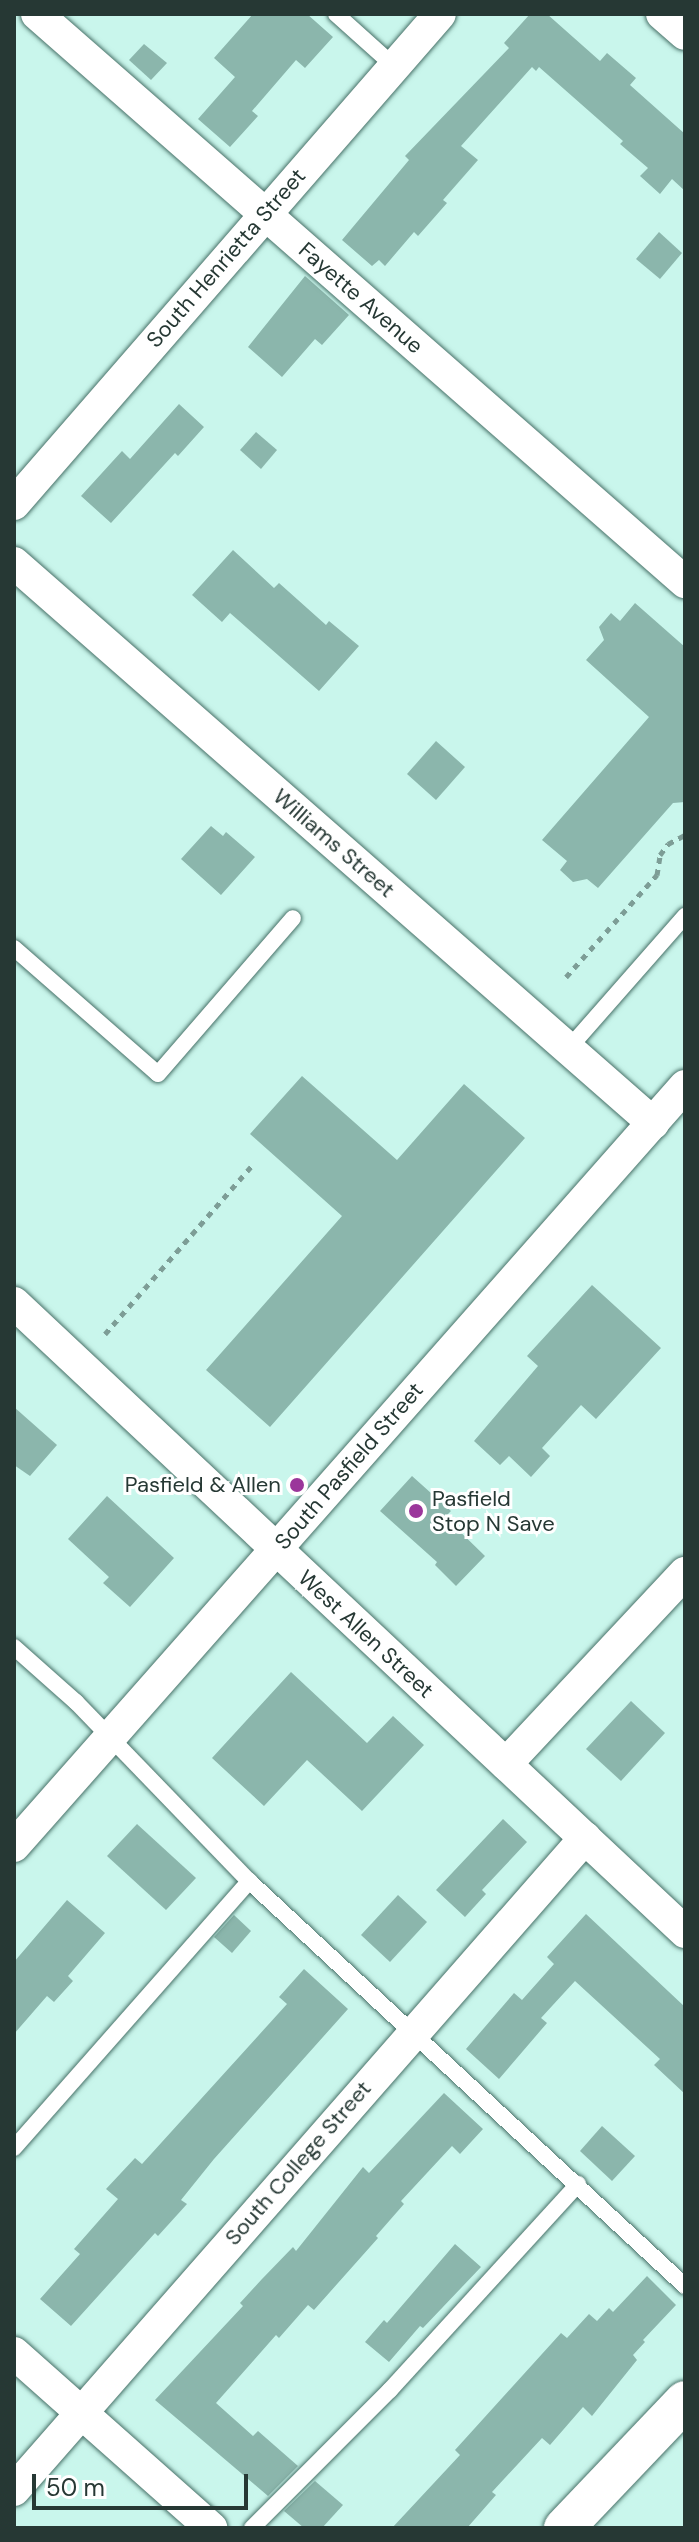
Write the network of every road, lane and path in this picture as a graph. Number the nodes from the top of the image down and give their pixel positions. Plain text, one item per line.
1 (336, 14) edge
2 (440, 14) edge
3 (662, 14) edge
4 (47, 17) edge
5 (685, 34) edge
6 (394, 66) junction
7 (265, 213) junction
8 (14, 504) edge
9 (14, 563) edge
10 (685, 582) edge
11 (685, 835) edge
12 (685, 916) edge
13 (293, 918) dead end
14 (14, 948) edge
15 (566, 977) dead end
16 (569, 1048) junction
17 (685, 1086) edge
18 (653, 1123) junction
19 (254, 1163) dead end
20 (14, 1303) edge
21 (105, 1334) dead end
22 (276, 1550) junction
23 (685, 1573) edge
24 (14, 1647) edge
25 (110, 1737) junction
26 (506, 1764) junction
27 (585, 1838) junction
28 (14, 1846) edge
29 (249, 1881) junction
30 (685, 1932) edge
31 (411, 2034) junction
32 (14, 2148) edge
33 (578, 2184) junction
34 (685, 2286) edge
35 (14, 2353) edge
36 (685, 2401) edge
37 (81, 2412) junction
38 (14, 2490) edge
39 (211, 2528) edge
40 (252, 2528) edge
41 (564, 2528) edge

1 - 6 lane
2 - 6 street, South Henrietta Street
3 - 5 street
4 - 7 street, Fayette Avenue
6 - 7 street, South Henrietta Street
7 - 8 street, South Henrietta Street
7 - 10 street, Fayette Avenue
9 - 16 street, Williams Street
11 - 15 path
12 - 16 lane
13 - 14 lane
16 - 18 street, Williams Street
17 - 18 street, South Pasfield Street
18 - 22 street, South Pasfield Street
19 - 21 path
20 - 22 street, West Allen Street
22 - 25 street, South Pasfield Street
22 - 26 street, West Allen Street
23 - 26 street
24 - 25 lane
25 - 28 street, South Pasfield Street
25 - 29 lane
26 - 27 street, West Allen Street
27 - 30 street, West Allen Street
27 - 31 street, South College Street
29 - 31 lane
29 - 32 lane
31 - 33 lane
31 - 37 street, South College Street
33 - 34 lane
33 - 40 lane
35 - 37 street
36 - 41 street
37 - 38 street, South College Street
37 - 39 street

